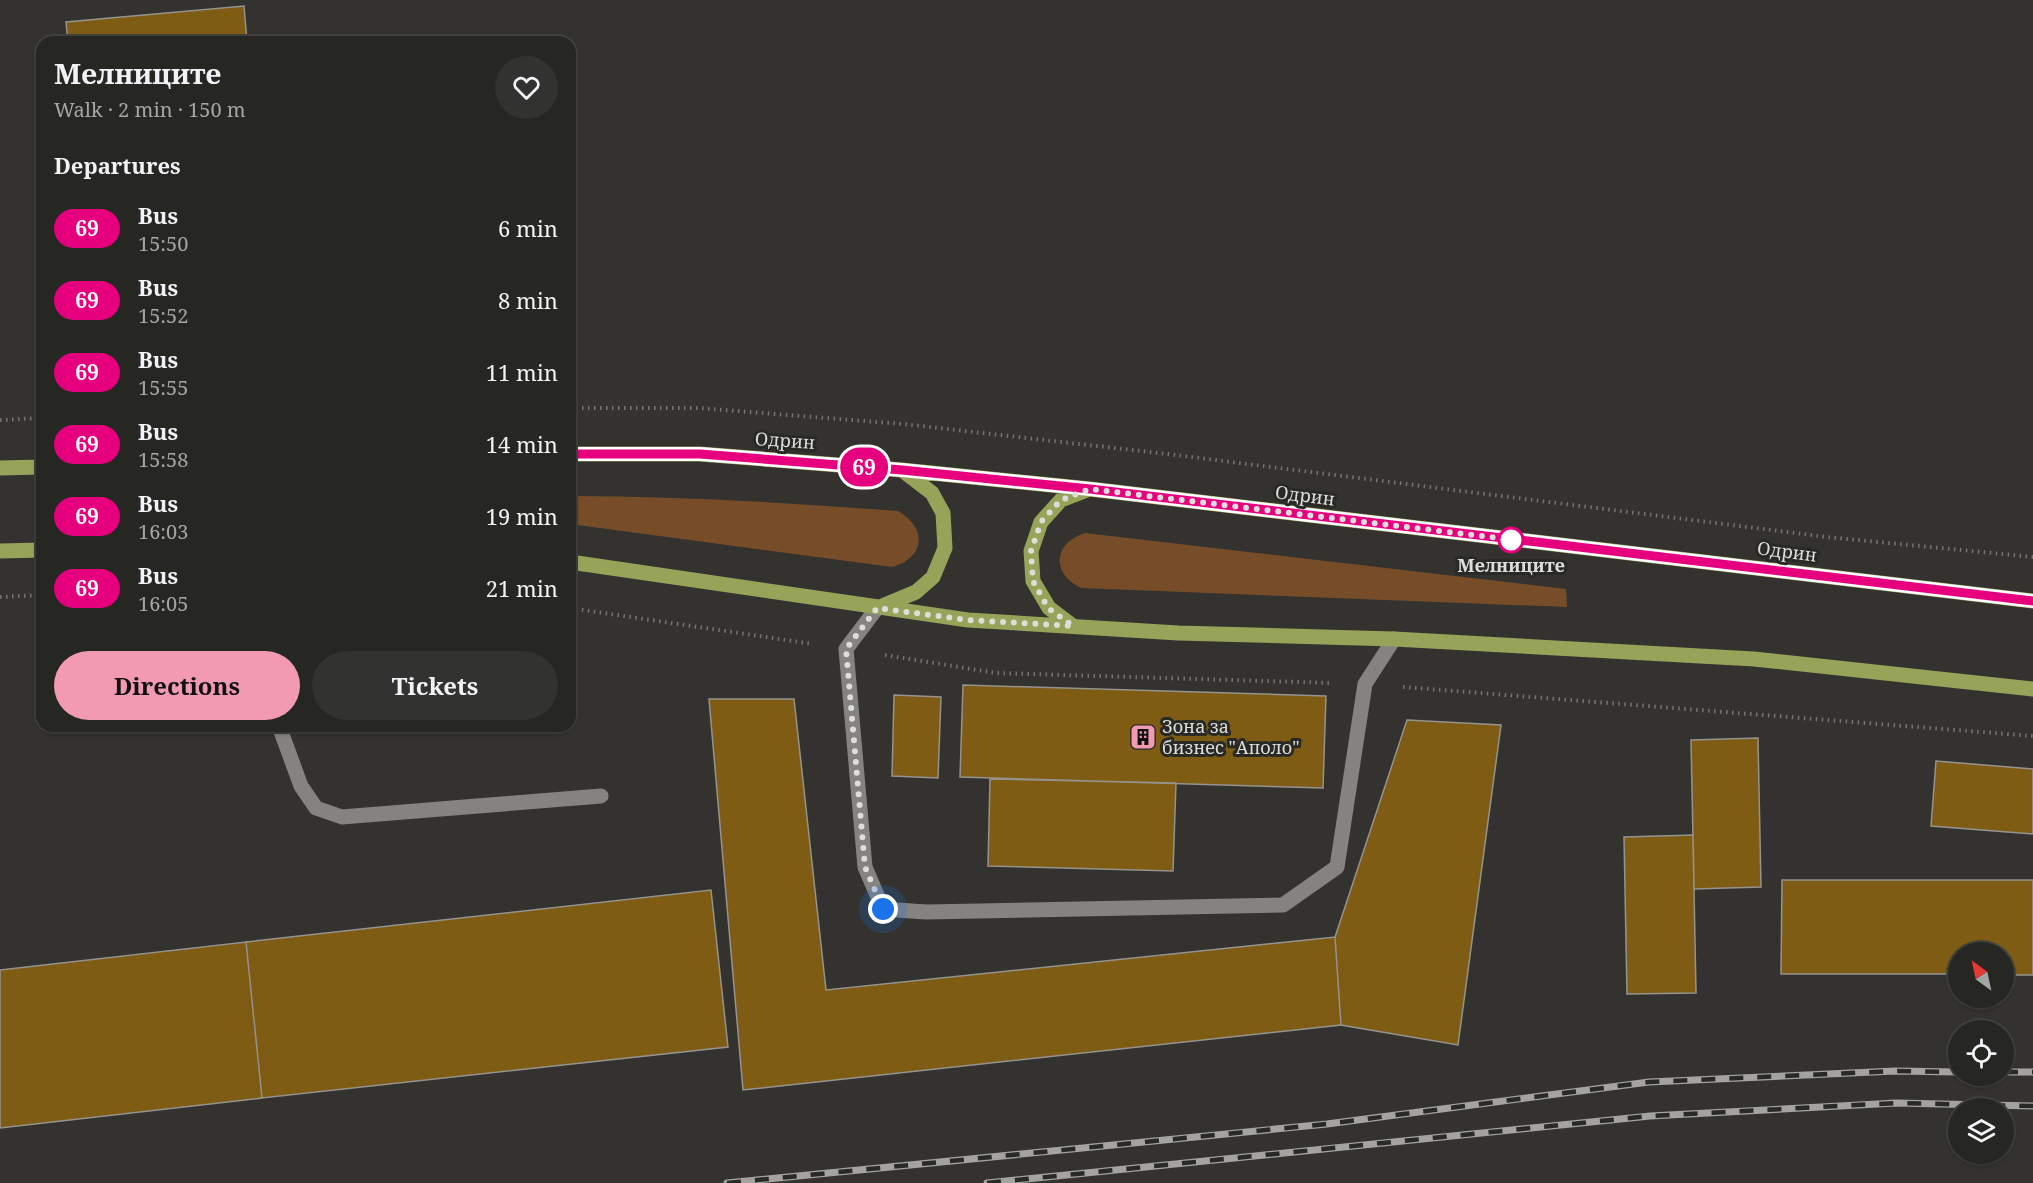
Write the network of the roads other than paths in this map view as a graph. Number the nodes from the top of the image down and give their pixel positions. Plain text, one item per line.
1 (576, 454) edge
2 (36, 467) edge
3 (0, 468) edge
4 (902, 470) junction
5 (1090, 489) junction
6 (36, 550) edge
7 (0, 551) edge
8 (576, 563) edge
9 (2033, 601) edge
10 (877, 608) junction
11 (1073, 626) junction
12 (1394, 639) junction
13 (2033, 689) edge
14 (281, 732) edge
15 (601, 796) dead end

1 - 4 main road, Одрин
2 - 3 main road
4 - 5 main road, Одрин
4 - 10 main road
5 - 9 main road, Одрин
5 - 11 main road
6 - 7 main road
8 - 10 main road
10 - 11 main road
10 - 12 lane
11 - 12 main road
12 - 13 main road
14 - 15 lane

